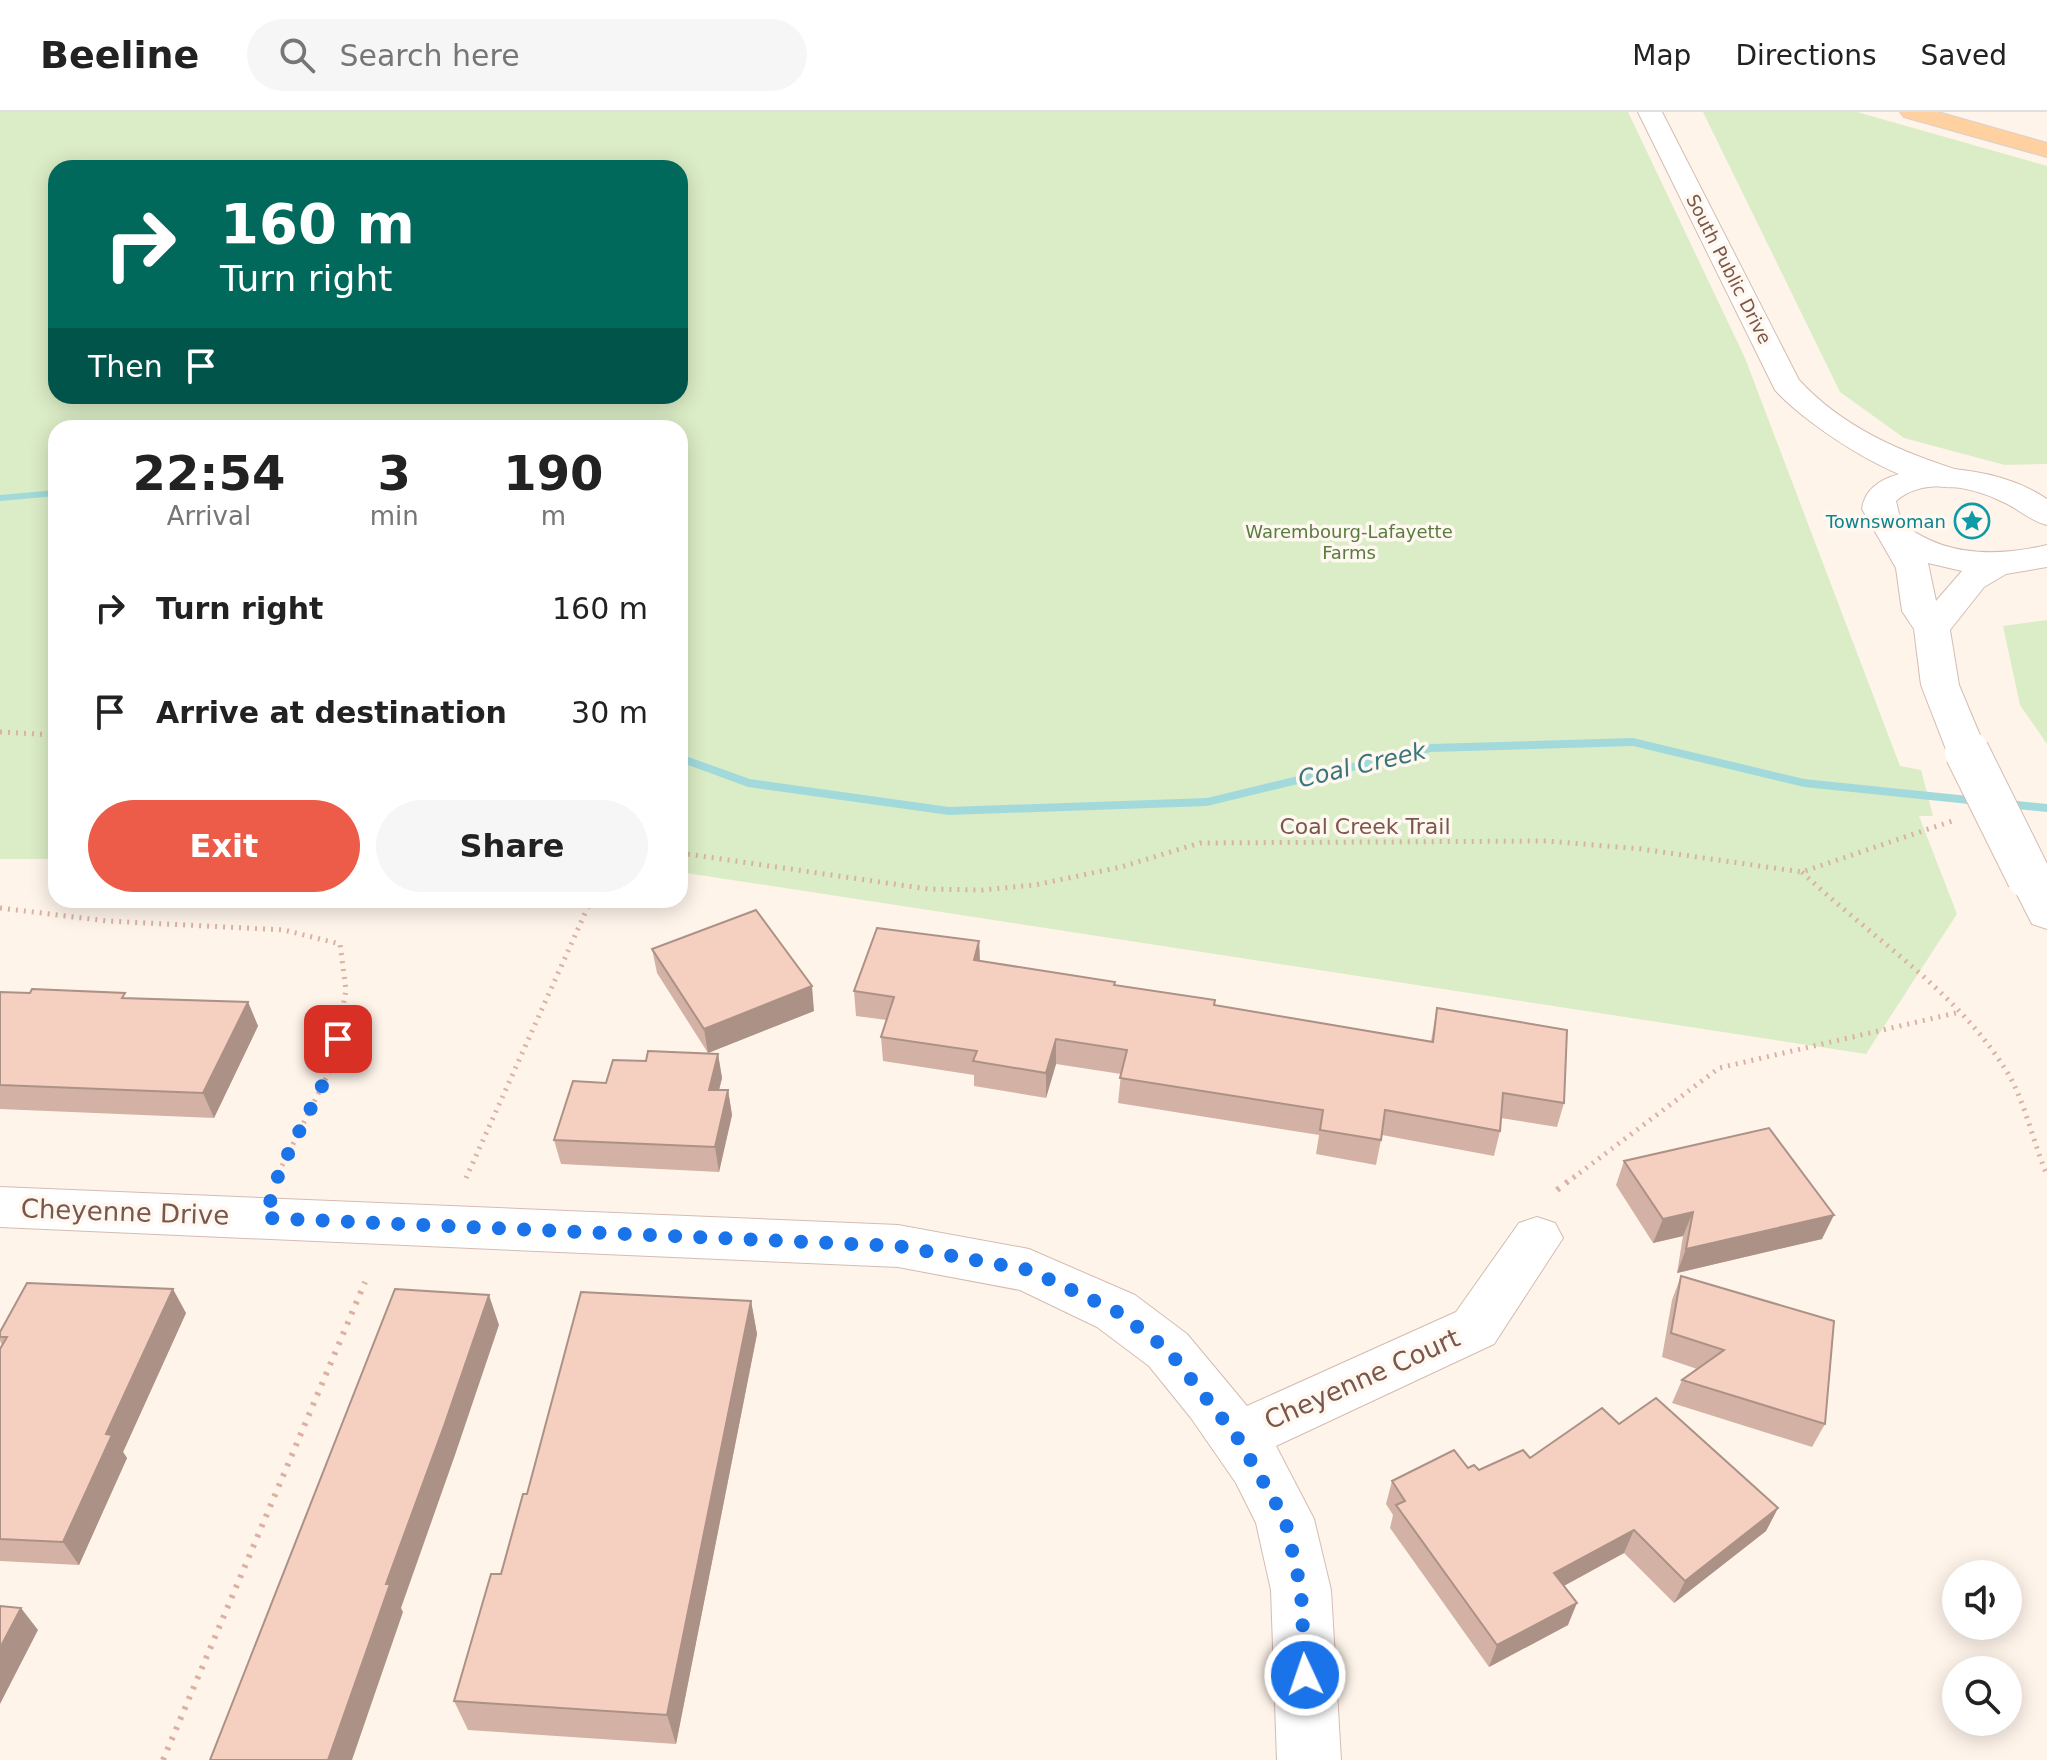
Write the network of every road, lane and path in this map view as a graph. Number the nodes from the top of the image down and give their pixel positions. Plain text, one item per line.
1 (1650, 112) edge
2 (1912, 112) edge
3 (1983, 112) edge
4 (2047, 130) edge
5 (2047, 150) edge
6 (1819, 418) junction
7 (1953, 479) junction
8 (1991, 486) junction
9 (2047, 491) edge
10 (1880, 501) junction
11 (2047, 515) edge
12 (1898, 535) junction
13 (2047, 555) edge
14 (1996, 566) junction
15 (1932, 629) junction
16 (0, 732) edge
17 (48, 735) edge
18 (1962, 821) dead end
19 (688, 854) edge
20 (1802, 872) junction
21 (2038, 896) edge
22 (0, 908) edge
23 (587, 908) edge
24 (1960, 1012) junction
25 (2047, 1175) edge
26 (466, 1179) dead end
27 (0, 1207) edge
28 (1547, 1214) joint
29 (265, 1218) junction
30 (365, 1282) dead end
31 (1237, 1437) junction
32 (163, 1760) edge
33 (1309, 1760) edge

1 - 6 street, South Public Drive
2 - 5 main road
3 - 4 main road
6 - 7 street
6 - 10 street
7 - 8 street
7 - 10 street
8 - 9 street
8 - 11 street
10 - 12 street
12 - 14 street
12 - 15 street
13 - 14 street
14 - 15 street
15 - 21 street, bridge
16 - 17 path
18 - 20 path, Coal Creek Trail
19 - 20 path, Coal Creek Trail
20 - 24 path
22 - 29 path
23 - 26 path
24 - 25 path
24 - 28 path
27 - 29 street, Cheyenne Drive
28 - 31 street, Cheyenne Court
29 - 31 street, Cheyenne Drive
30 - 32 path
31 - 33 street, Cheyenne Drive

